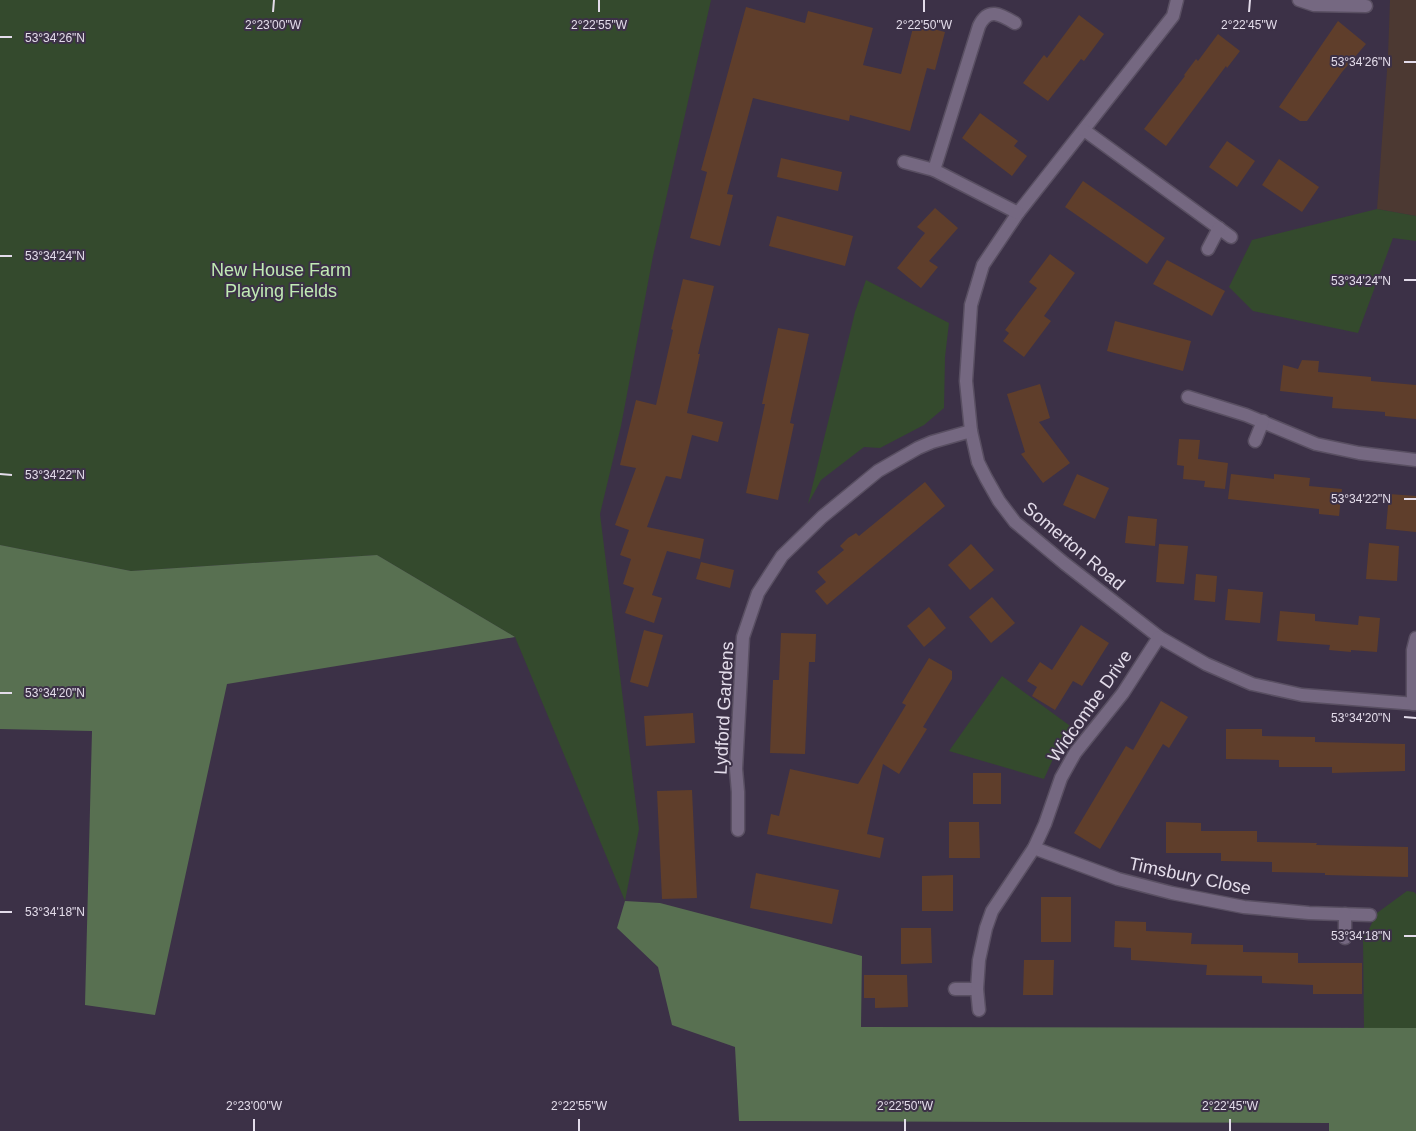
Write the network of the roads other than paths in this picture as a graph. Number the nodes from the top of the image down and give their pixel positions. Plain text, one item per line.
1 (1177, 0) edge
2 (1299, 0) edge
3 (1366, 6) dead end
4 (1015, 23) dead end
5 (1084, 130) junction
6 (904, 162) dead end
7 (934, 170) junction
8 (1018, 213) junction
9 (1219, 228) junction
10 (1231, 237) dead end
11 (1208, 249) dead end
12 (1188, 397) dead end
13 (1263, 422) junction
14 (971, 431) junction
15 (1255, 441) dead end
16 (1416, 460) edge
17 (1158, 637) junction
18 (1416, 638) edge
19 (1414, 704) edge
20 (738, 830) dead end
21 (1034, 848) junction
22 (1345, 914) junction
23 (1370, 915) dead end
24 (1345, 938) dead end
25 (955, 989) dead end
26 (977, 989) junction
27 (979, 1010) dead end

1 - 5 street, Somerton Road
2 - 3 street
4 - 7 street
5 - 8 street, Somerton Road
5 - 9 street
6 - 7 street
7 - 8 street
8 - 14 street, Somerton Road
9 - 10 street
9 - 11 street
12 - 13 street
13 - 15 street
13 - 16 street
14 - 17 street, Somerton Road
14 - 20 street, Lydford Gardens
17 - 19 street, Somerton Road
17 - 21 street, Widcombe Drive
18 - 19 street
21 - 22 street, Timsbury Close
21 - 26 street, Widcombe Drive
22 - 23 street, Timsbury Close
22 - 24 street
25 - 26 street
26 - 27 street, Widcombe Drive

